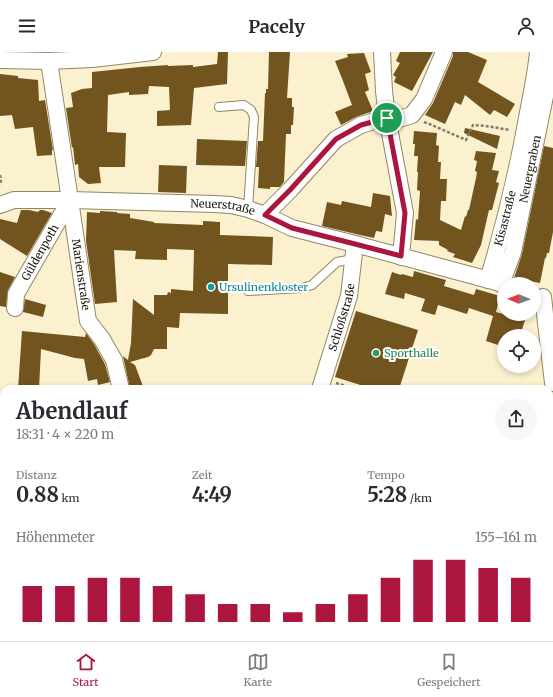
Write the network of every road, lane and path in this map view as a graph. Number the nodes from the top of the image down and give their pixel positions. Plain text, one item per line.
1 (153, 52) edge
2 (382, 52) edge
3 (444, 52) edge
4 (538, 52) edge
5 (552, 52) edge
6 (0, 60) edge
7 (49, 61) junction
8 (219, 107) dead end
9 (405, 117) junction
10 (387, 118) junction
11 (524, 133) junction
12 (0, 175) edge
13 (0, 185) edge
14 (70, 200) junction
15 (0, 205) edge
16 (248, 210) junction
17 (265, 215) junction
18 (354, 251) junction
19 (401, 256) junction
20 (498, 277) edge
21 (501, 277) edge
22 (497, 283) edge
23 (248, 291) dead end
24 (543, 297) edge
25 (15, 308) dead end
26 (553, 383) edge
27 (120, 385) edge
28 (321, 385) edge

1 - 7 street
2 - 10 street
3 - 9 street
4 - 11 street, Kisastraße
5 - 21 street, Neuergraben
6 - 7 street
7 - 14 street
8 - 16 lane
9 - 10 street
9 - 11 path
10 - 17 street
10 - 19 street
11 - 20 street, Kisastraße
12 - 13 path
14 - 15 street, Neuerstraße
14 - 16 street, Neuerstraße
14 - 25 street, Güldenpoth
14 - 27 street, Marienstraße
16 - 17 street, Neuerstraße
17 - 18 street, Neuerstraße
18 - 19 street, Neuerstraße
18 - 23 lane
18 - 28 street, Schloßstraße
19 - 22 street, Neuerstraße
24 - 26 street

